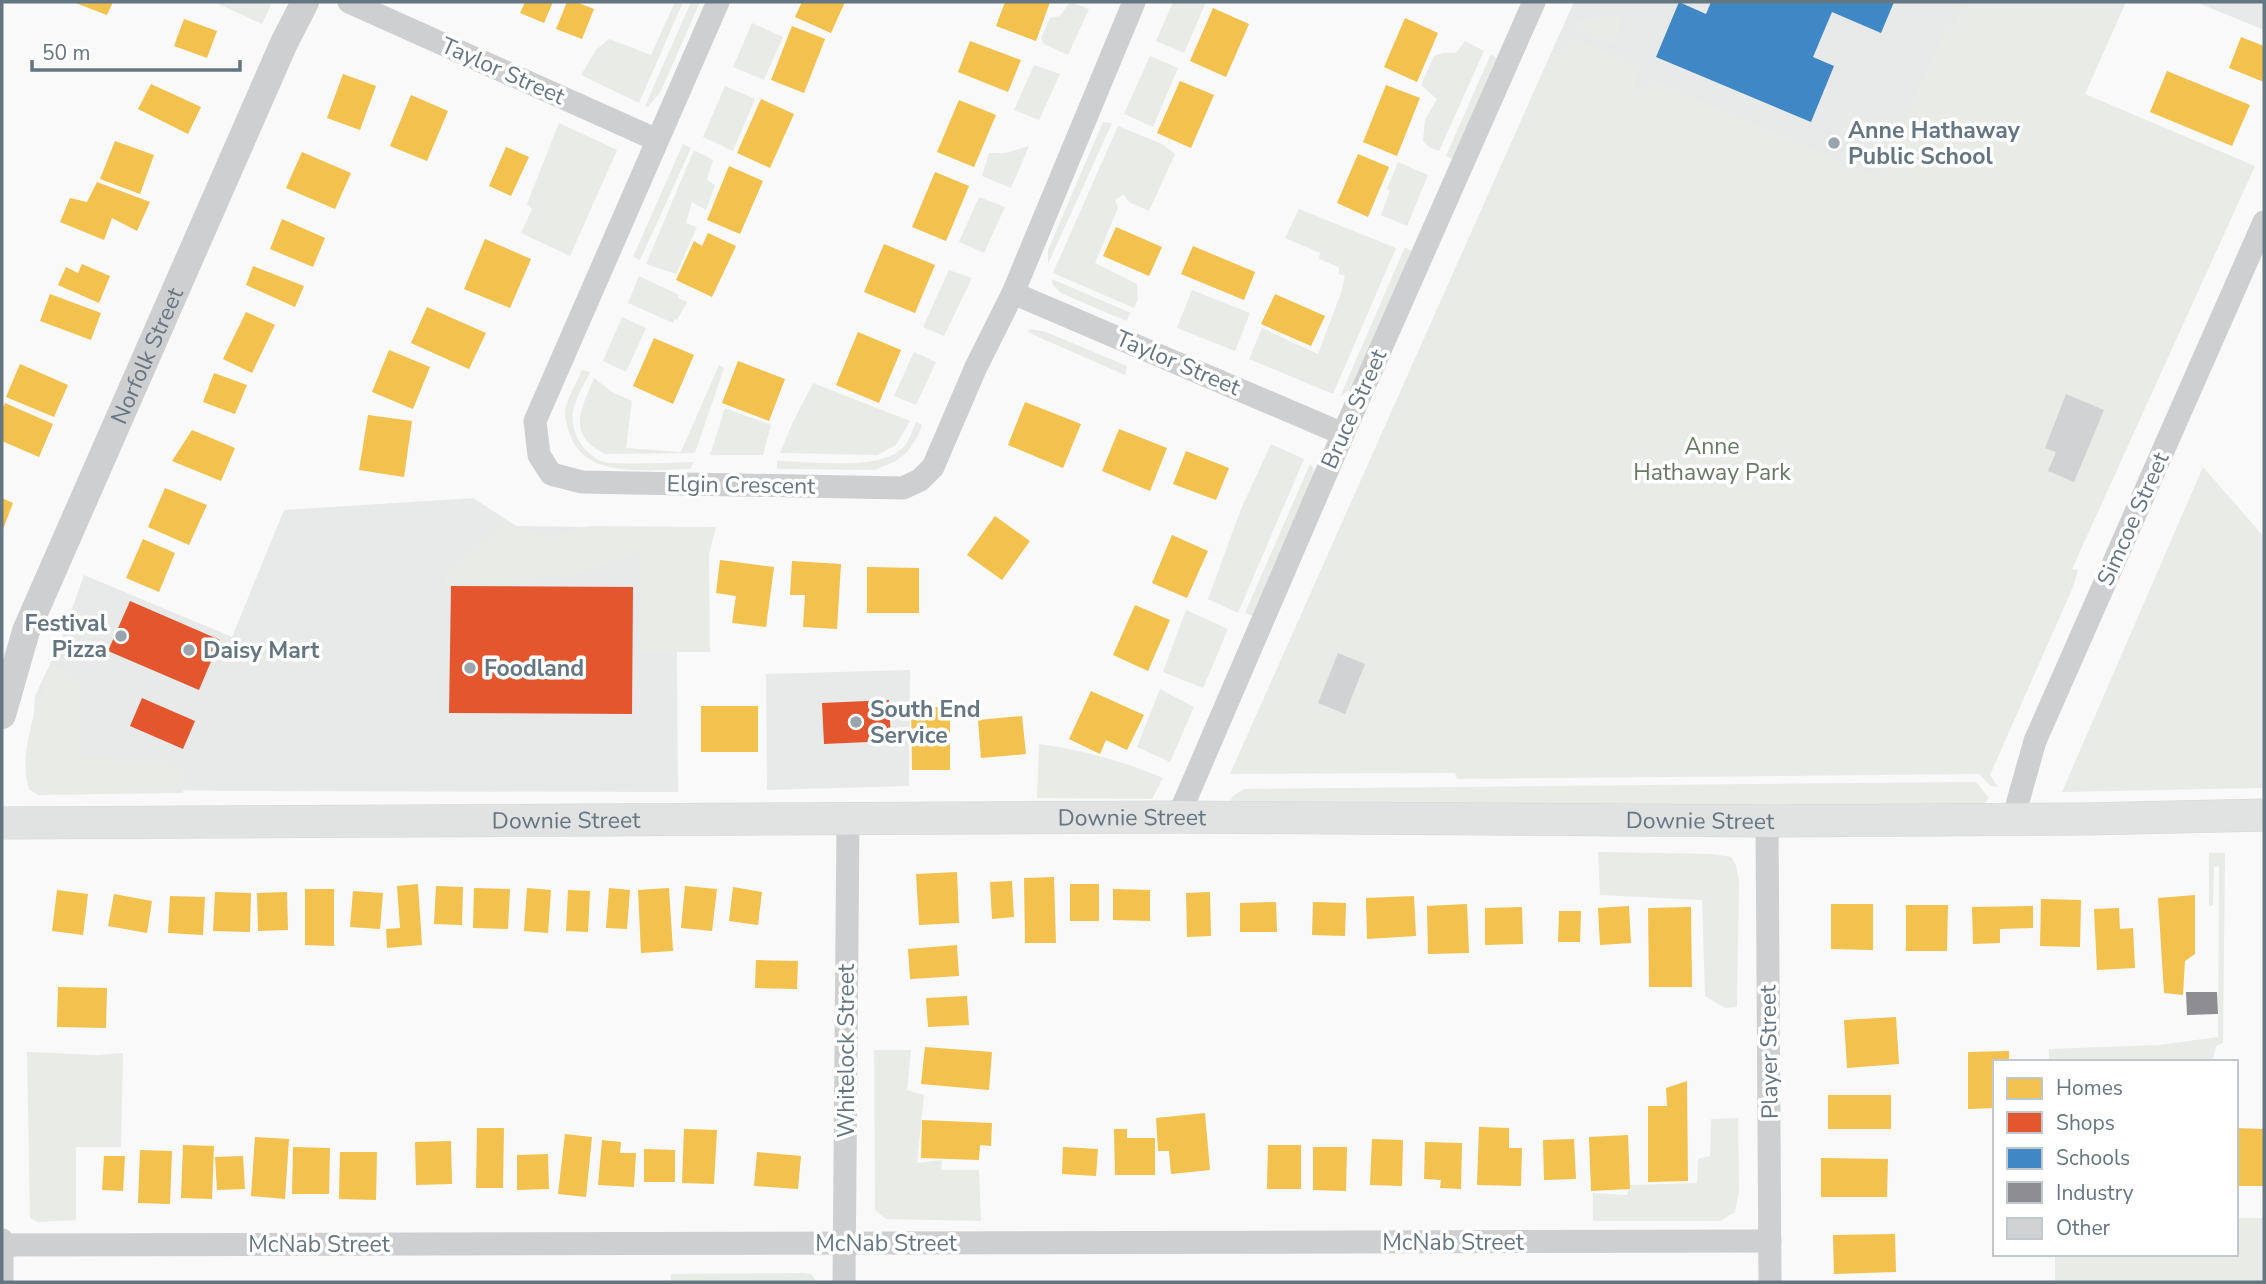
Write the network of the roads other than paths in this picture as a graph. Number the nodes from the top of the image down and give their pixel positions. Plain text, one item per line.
1 (304, 2) edge
2 (349, 2) edge
3 (718, 2) edge
4 (1134, 2) edge
5 (1534, 2) edge
6 (657, 140) junction
7 (2264, 222) edge
8 (1013, 293) junction
9 (1343, 434) junction
10 (2, 715) edge
11 (2264, 816) edge
12 (1178, 817) junction
13 (848, 819) junction
14 (2013, 819) junction
15 (1767, 821) junction
16 (2, 824) edge
17 (1770, 1241) junction
18 (844, 1243) junction
19 (2, 1244) edge
20 (2, 1282) edge
21 (844, 1282) edge
22 (1770, 1282) edge

1 - 10 street, Norfolk Street
2 - 6 street, Taylor Street
3 - 6 street, Elgin Crescent
4 - 8 street, Elgin Crescent
5 - 9 street, Bruce Street
6 - 8 street, Elgin Crescent
7 - 14 street, Simcoe Street
8 - 9 street, Taylor Street
9 - 12 street, Bruce Street
11 - 14 main road, Downie Street
12 - 13 main road, Downie Street
12 - 15 main road, Downie Street
13 - 16 main road, Downie Street
13 - 18 street, Whitelock Street
14 - 15 main road, Downie Street
15 - 17 street, Player Street
17 - 18 street, McNab Street
17 - 22 street, Player Street
18 - 19 street, McNab Street
18 - 21 street, Whitelock Street
19 - 20 street

